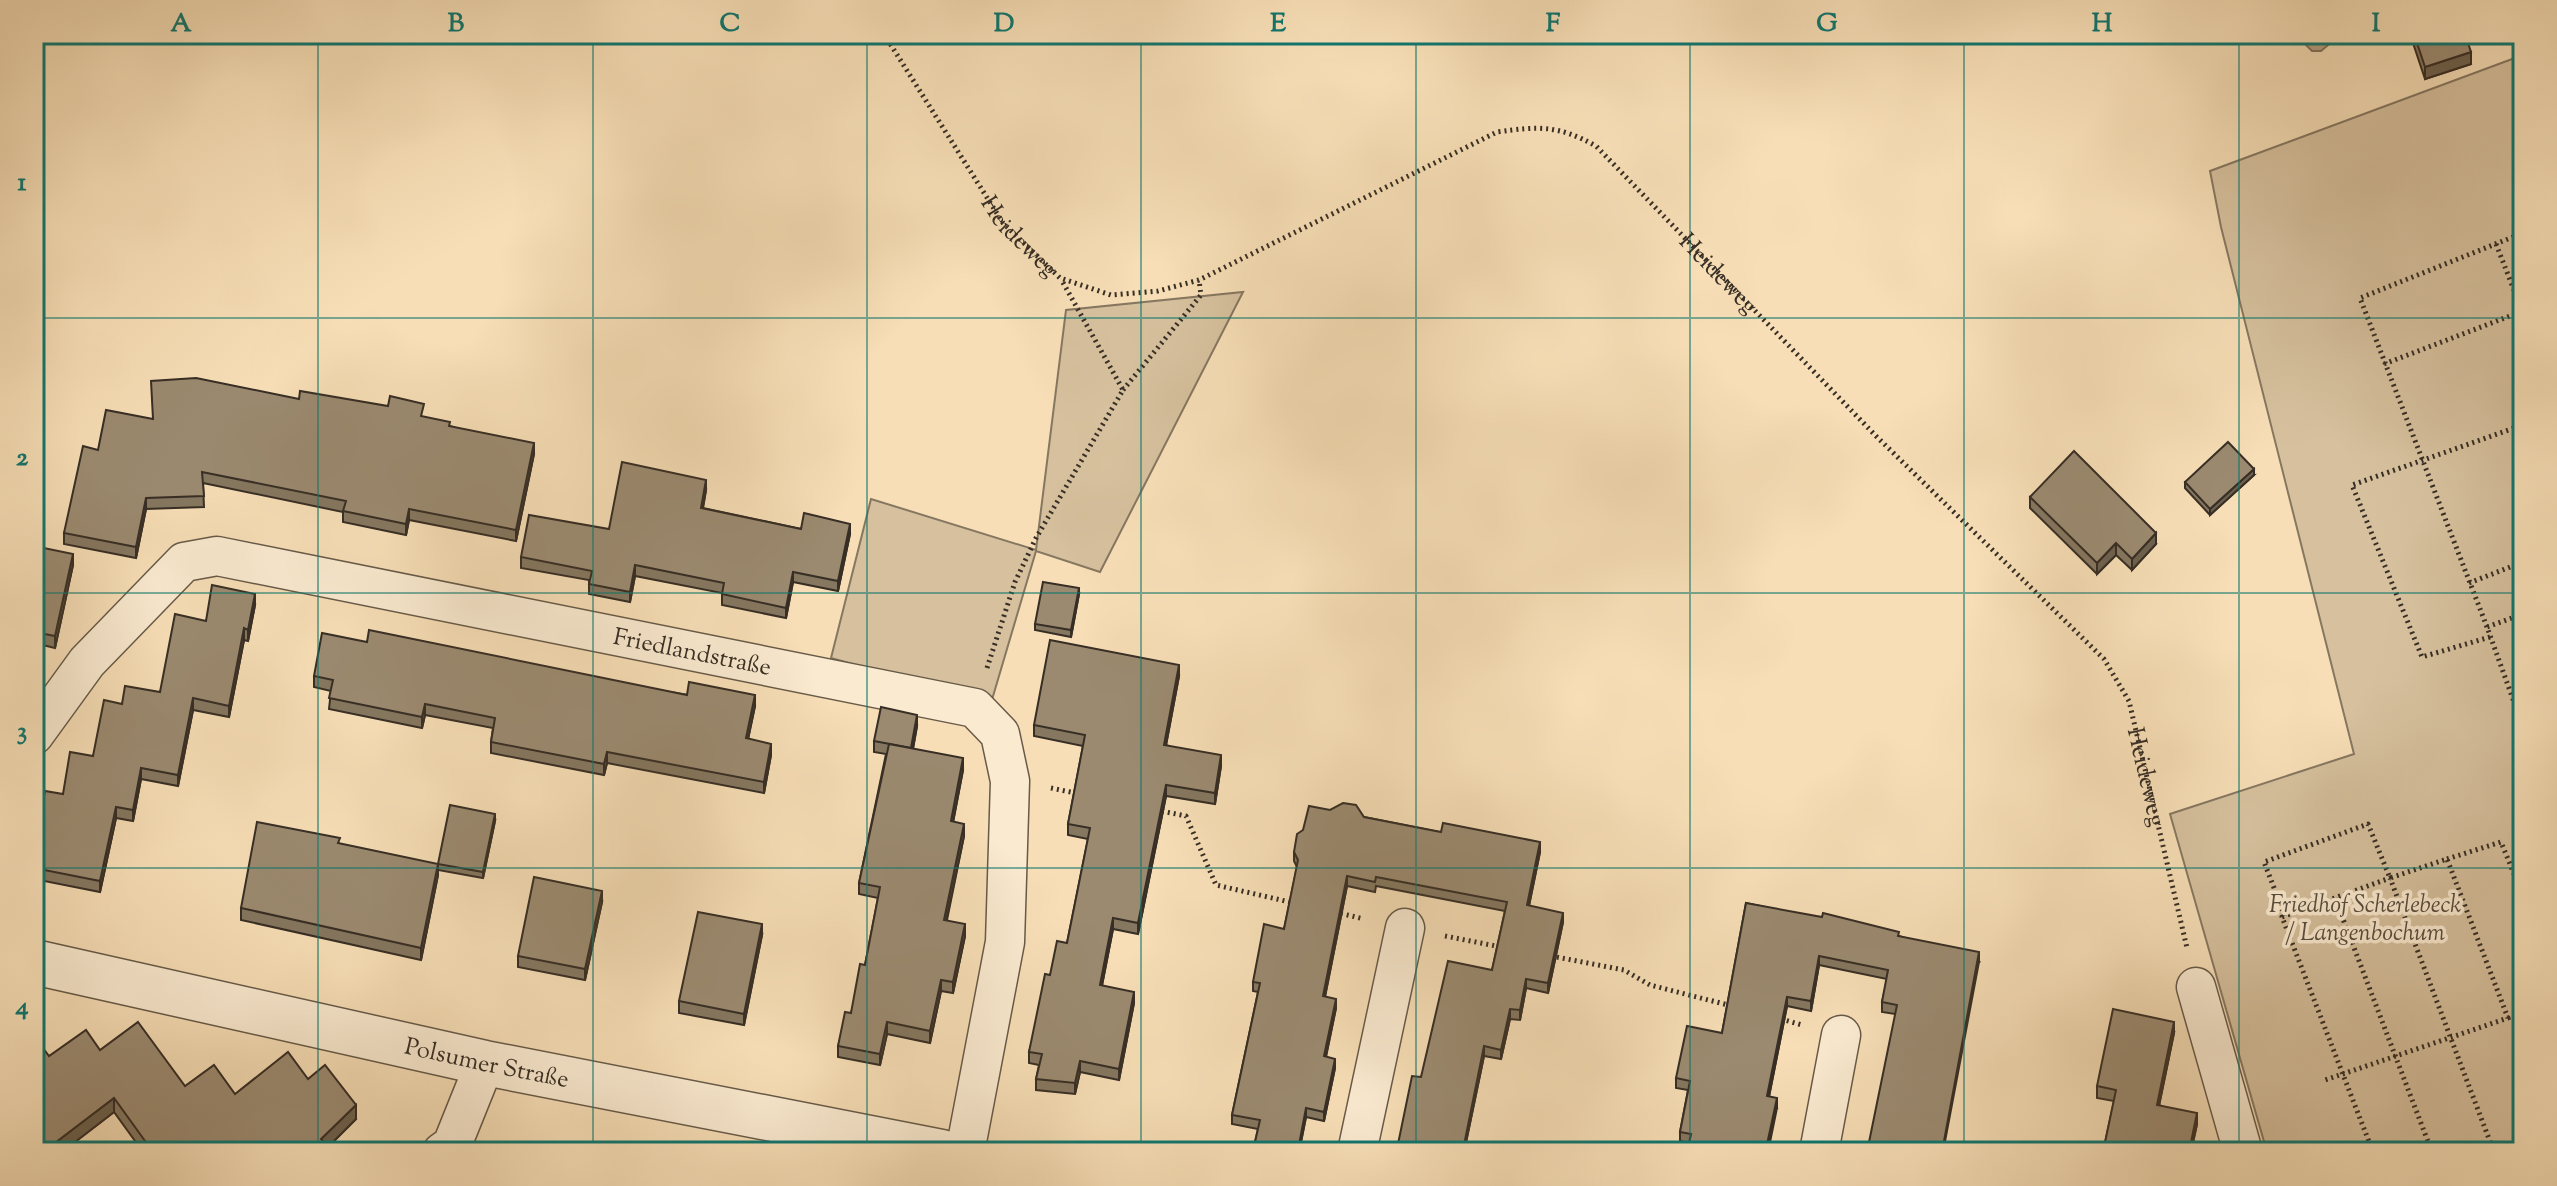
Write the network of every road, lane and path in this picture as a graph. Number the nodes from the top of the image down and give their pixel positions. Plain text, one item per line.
1 (884, 34) edge
2 (2523, 233) edge
3 (2496, 244) junction
4 (1060, 278) junction
5 (1199, 280) junction
6 (2523, 312) edge
7 (2384, 364) junction
8 (1123, 390) junction
9 (2523, 425) edge
10 (2422, 461) junction
11 (2523, 562) edge
12 (2469, 583) junction
13 (2523, 614) edge
14 (2487, 627) junction
15 (2490, 637) junction
16 (975, 708) junction
17 (2523, 727) edge
18 (34, 735) edge
19 (2447, 859) junction
20 (2390, 878) junction
21 (2523, 896) edge
22 (2335, 898) junction
23 (2285, 916) junction
24 (1405, 928) dead end
25 (34, 962) edge
26 (2196, 987) joint
27 (2523, 1012) edge
28 (2508, 1018) junction
29 (1841, 1035) dead end
30 (2450, 1038) junction
31 (2396, 1056) junction
32 (485, 1063) junction
33 (2343, 1074) junction
34 (2325, 1080) dead end
35 (442, 1152) edge
36 (942, 1152) edge
37 (965, 1152) edge
38 (1357, 1152) edge
39 (1819, 1152) edge
40 (2243, 1152) edge
41 (2373, 1152) edge
42 (2432, 1152) edge
43 (2494, 1152) edge

1 - 4 path, Heideweg
2 - 3 path
3 - 6 path
3 - 7 path
4 - 5 path, Heideweg
4 - 8 path
5 - 8 path
5 - 26 path, Heideweg
6 - 7 path
7 - 10 path
8 - 16 path
9 - 10 path
10 - 12 path
10 - 15 path
11 - 12 path
12 - 14 path
13 - 14 path
14 - 15 path
15 - 17 path
16 - 18 street, Friedlandstraße
16 - 37 street
19 - 20 path
19 - 21 path
19 - 28 path
20 - 22 path
20 - 23 path
20 - 30 path
22 - 23 path
22 - 31 path
23 - 33 path
24 - 38 street
25 - 32 street, Polsumer Straße
26 - 40 street
27 - 28 path
28 - 30 path
29 - 39 street
30 - 31 path
30 - 43 path
31 - 33 path
31 - 42 path
32 - 35 street
32 - 36 street, Polsumer Straße
33 - 34 path
33 - 41 path

